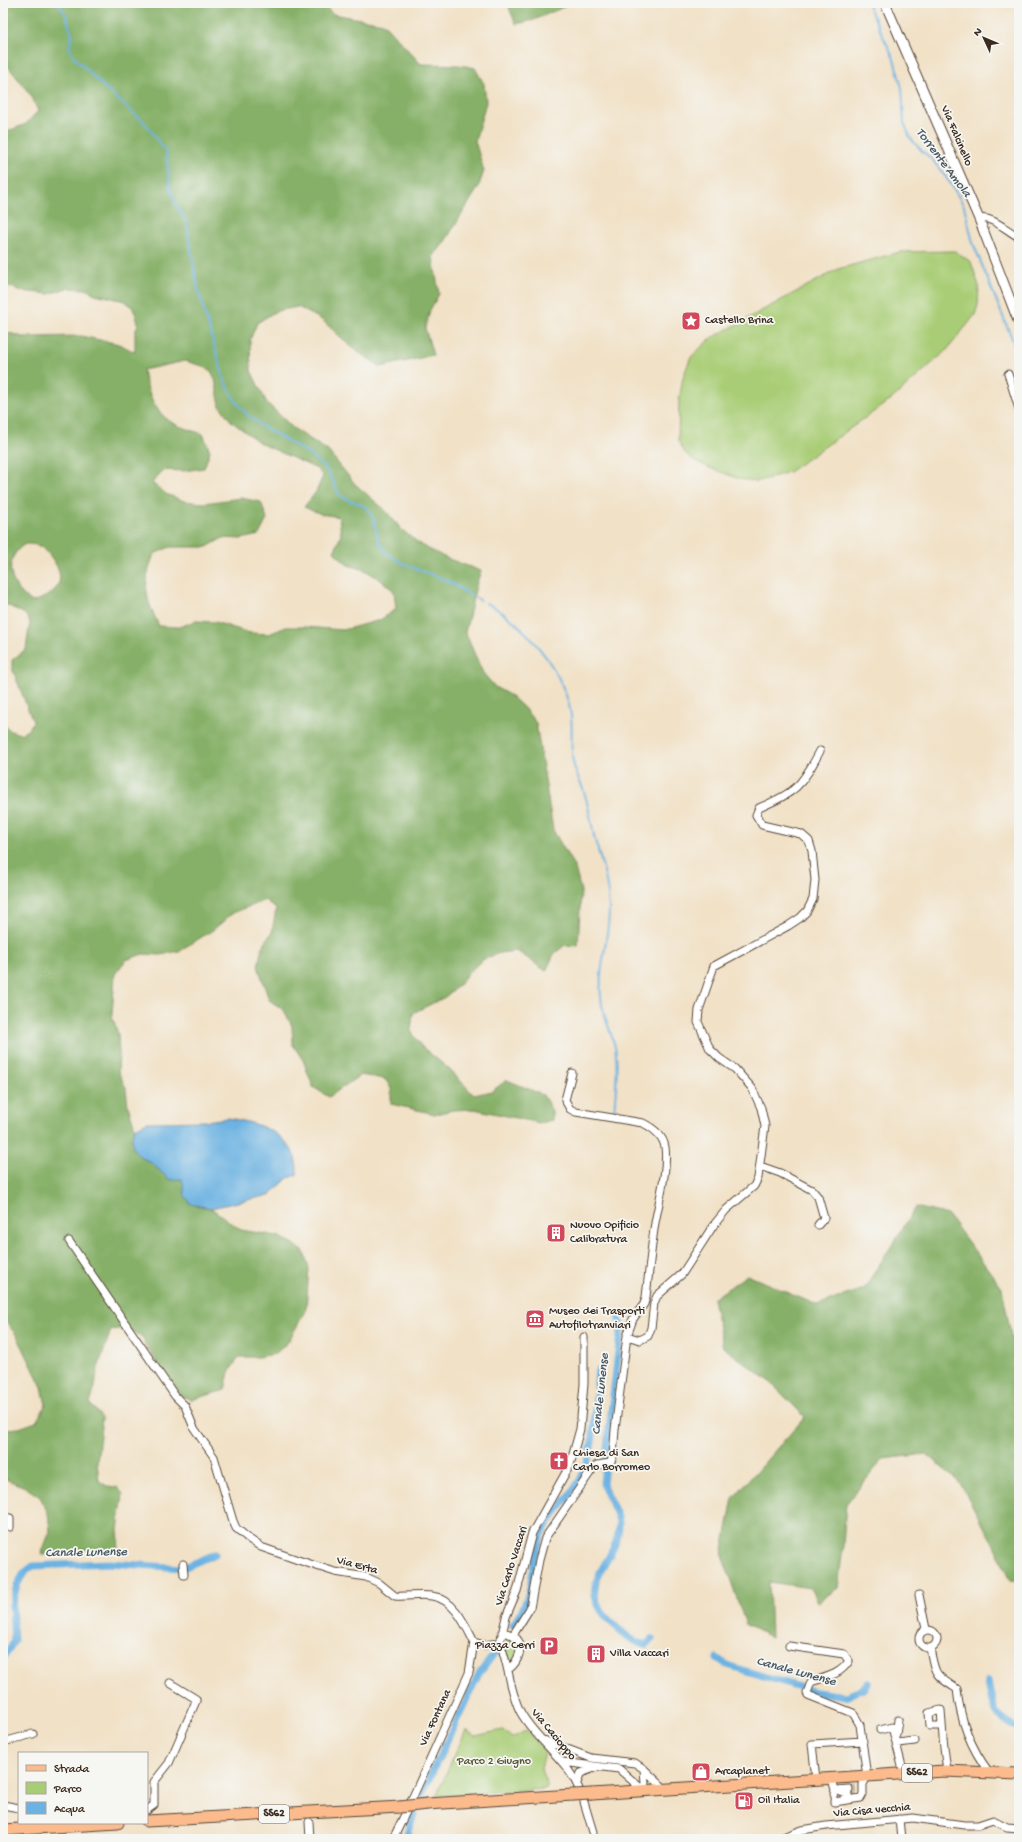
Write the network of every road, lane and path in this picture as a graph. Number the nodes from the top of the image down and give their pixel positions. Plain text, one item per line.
1 (885, 3) edge
2 (979, 219) junction
3 (1019, 237) edge
4 (1019, 323) edge
5 (1008, 374) dead end
6 (1019, 409) edge
7 (820, 751) dead end
8 (572, 1073) dead end
9 (760, 1166) junction
10 (818, 1225) dead end
11 (69, 1241) dead end
12 (627, 1336) junction
13 (584, 1337) dead end
14 (3, 1517) edge
15 (10, 1527) dead end
16 (182, 1564) dead end
17 (184, 1574) dead end
18 (919, 1595) dead end
19 (926, 1629) junction
20 (502, 1632) junction
21 (513, 1635) junction
22 (474, 1642) junction
23 (500, 1643) junction
24 (789, 1646) dead end
25 (930, 1648) junction
26 (509, 1669) junction
27 (170, 1682) dead end
28 (898, 1720) dead end
29 (942, 1726) dead end
30 (880, 1730) dead end
31 (33, 1734) dead end
32 (541, 1739) junction
33 (863, 1740) junction
34 (896, 1741) junction
35 (915, 1741) dead end
36 (3, 1742) edge
37 (572, 1750) junction
38 (562, 1762) junction
39 (599, 1766) junction
40 (644, 1769) junction
41 (947, 1771) junction
42 (989, 1772) junction
43 (904, 1774) junction
44 (1019, 1774) edge
45 (628, 1777) junction
46 (816, 1779) junction
47 (832, 1779) junction
48 (576, 1789) junction
49 (665, 1789) junction
50 (643, 1790) junction
51 (622, 1792) junction
52 (858, 1792) junction
53 (834, 1795) junction
54 (411, 1801) dead end
55 (584, 1802) dead end
56 (3, 1804) edge
57 (18, 1808) edge
58 (148, 1809) edge
59 (403, 1809) junction
60 (899, 1819) junction
61 (148, 1821) edge
62 (309, 1822) dead end
63 (86, 1824) edge
64 (54, 1825) edge
65 (1019, 1828) edge
66 (3, 1830) edge
67 (593, 1832) tunnel mouth
68 (310, 1839) edge
69 (393, 1839) edge
70 (778, 1839) edge
71 (901, 1839) edge

1 - 2 street, Via Falcinello
2 - 3 street
2 - 4 street, Via Falcinello
5 - 6 street
7 - 9 street
8 - 12 street
9 - 10 street
9 - 12 street
11 - 22 street, Via Erta
12 - 21 street
13 - 20 street, Via Carlo Vaccari
14 - 15 street
16 - 17 street
18 - 19 street
19 - 25 street
19 - 25 street
20 - 21 street
20 - 23 street, Via Carlo Vaccari
21 - 26 street
22 - 23 street
22 - 54 street, Via Fontana
23 - 26 street
24 - 33 street
25 - 42 street
26 - 32 street, Via Cacioppo
27 - 58 street
28 - 34 street
29 - 41 street
30 - 34 street
31 - 36 street
32 - 37 street
32 - 38 street, Via Cacioppo
33 - 46 street
33 - 52 street
34 - 35 street
34 - 43 street
37 - 38 street
37 - 40 street
38 - 39 street
38 - 48 street, Via Cacioppo
39 - 45 street
39 - 48 street
40 - 49 street
40 - 50 street
41 - 42 main road, SS62
41 - 43 main road, SS62
42 - 44 main road, SS62
43 - 52 main road, SS62
45 - 50 street
45 - 51 street
46 - 47 main road, SS62
46 - 49 main road, SS62
47 - 52 main road, SS62
47 - 53 street
48 - 51 main road, SS62, bridge
48 - 59 main road, SS62, bridge
49 - 50 main road, SS62
50 - 51 main road, SS62
52 - 53 street
52 - 53 street
55 - 67 street
56 - 57 street
59 - 61 main road, SS62
59 - 69 street
60 - 65 street, Via Cisa vecchia
60 - 70 street, Via Cisa vecchia
60 - 71 street
62 - 68 street
63 - 64 main road
64 - 66 main road

